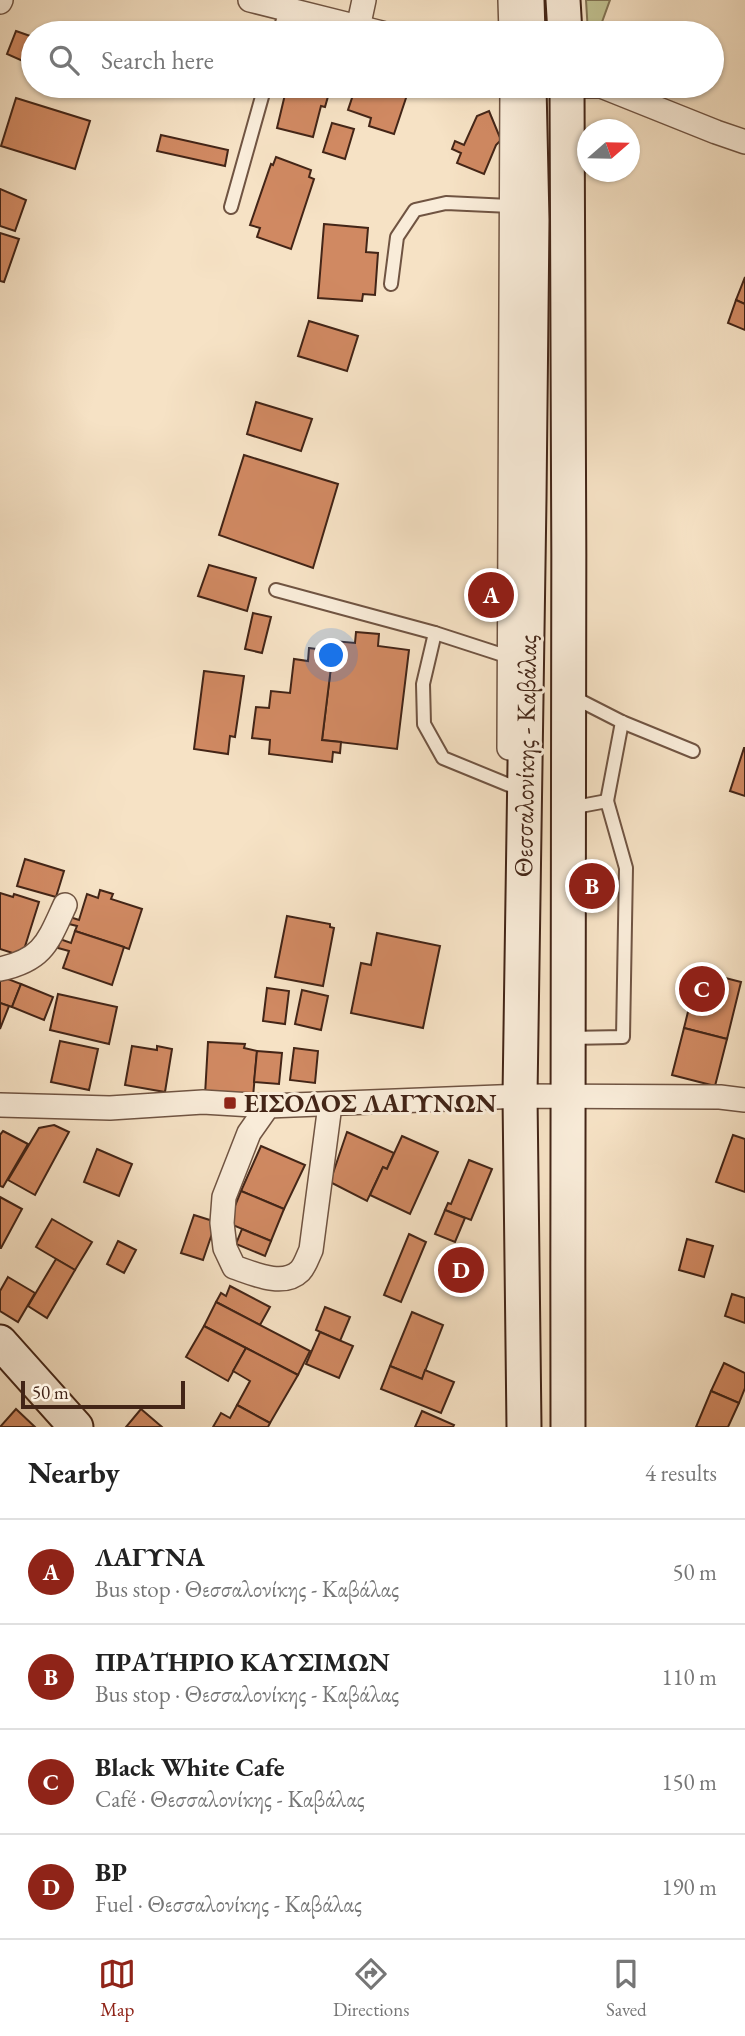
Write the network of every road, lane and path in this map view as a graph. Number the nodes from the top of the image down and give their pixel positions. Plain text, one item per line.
1 (250, 0) edge
2 (364, 0) edge
3 (510, 0) edge
4 (527, 0) edge
5 (563, 0) edge
6 (286, 9) junction
7 (282, 21) edge
8 (331, 21) edge
9 (360, 21) edge
10 (511, 21) edge
11 (528, 21) edge
12 (564, 21) edge
13 (262, 98) edge
14 (512, 98) edge
15 (529, 98) edge
16 (567, 98) edge
17 (631, 98) edge
18 (745, 142) edge
19 (512, 206) junction
20 (231, 207) dead end
21 (391, 284) dead end
22 (276, 590) dead end
23 (435, 633) junction
24 (509, 657) junction
25 (569, 696) junction
26 (622, 722) junction
27 (693, 751) dead end
28 (509, 785) junction
29 (607, 800) junction
30 (567, 809) junction
31 (65, 905) dead end
32 (0, 969) edge
33 (567, 1038) junction
34 (514, 1096) junction
35 (567, 1096) junction
36 (745, 1100) edge
37 (0, 1105) edge
38 (330, 1105) junction
39 (268, 1106) junction
40 (0, 1342) edge
41 (76, 1427) edge
42 (524, 1427) edge
43 (568, 1427) edge

1 - 6 street
2 - 9 street
3 - 10 street
4 - 11 main road
5 - 12 main road
6 - 7 lane
6 - 8 street
13 - 20 lane
14 - 19 street
15 - 34 main road, Θεσσαλονίκης - Καβάλας
16 - 25 main road, Θεσσαλονίκης - Καβάλας
17 - 18 street
19 - 21 lane
19 - 24 street
22 - 23 lane
23 - 24 lane
23 - 28 lane
24 - 28 street
25 - 26 lane
25 - 30 main road, Θεσσαλονίκης - Καβάλας
26 - 27 lane
26 - 29 lane
28 - 34 street
29 - 30 lane
29 - 33 lane
30 - 33 main road, Θεσσαλονίκης - Καβάλας
31 - 32 street
33 - 35 main road, Θεσσαλονίκης - Καβάλας
34 - 35 street
34 - 38 street
34 - 42 main road, Θεσσαλονίκης - Καβάλας
35 - 36 street
35 - 43 main road, Θεσσαλονίκης - Καβάλας
37 - 39 street
38 - 39 street
38 - 39 street
40 - 41 main road

